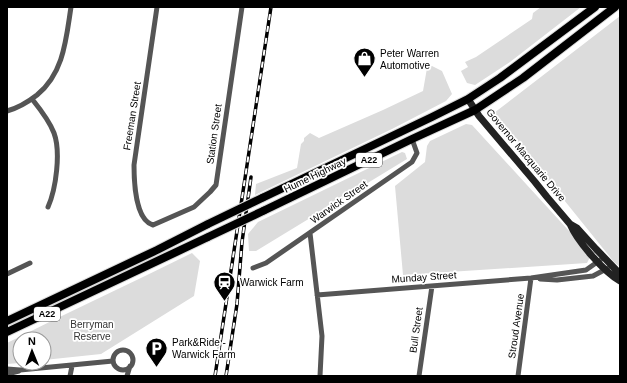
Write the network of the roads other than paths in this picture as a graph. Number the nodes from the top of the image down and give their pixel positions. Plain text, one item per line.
1 (71, 7) edge
2 (157, 7) edge
3 (242, 7) edge
4 (595, 7) edge
5 (615, 7) edge
6 (32, 99) junction
7 (468, 99) junction
8 (475, 110) junction
9 (7, 111) edge
10 (412, 139) junction
11 (48, 207) dead end
12 (150, 224) joint
13 (310, 233) junction
14 (601, 260) junction
15 (30, 263) dead end
16 (253, 268) dead end
17 (608, 268) junction
18 (7, 274) edge
19 (620, 274) edge
20 (532, 278) junction
21 (620, 282) edge
22 (432, 286) junction
23 (317, 295) junction
24 (7, 321) edge
25 (7, 332) edge
26 (113, 361) junction
27 (72, 366) junction
28 (131, 366) junction
29 (7, 369) edge
30 (118, 369) junction
31 (20, 373) edge
32 (7, 374) edge
33 (70, 376) edge
34 (121, 376) edge
35 (127, 376) edge
36 (320, 376) edge
37 (419, 376) edge
38 (518, 376) edge

1 - 6 street
2 - 12 street, Freeman Street
3 - 12 street, Station Street
4 - 7 highway, Hume Highway / A22
5 - 8 highway, Hume Highway / A22
6 - 9 street
6 - 11 street
7 - 8 main road, Governor Macquarie Drive
7 - 24 highway, Hume Highway / A22, bridge
8 - 10 highway, Hume Highway / A22
8 - 14 main road, Governor Macquarie Drive
10 - 13 street, Warwick Street
10 - 25 highway, Hume Highway / A22, bridge
13 - 16 street, Warwick Street
13 - 23 street
14 - 17 main road, Governor Macquarie Drive
14 - 20 street, Munday Street
15 - 18 street
17 - 19 main road, Governor Macquarie Drive
17 - 20 street, Munday Street
17 - 21 main road, Governor Macquarie Drive
20 - 22 street, Munday Street
20 - 38 street, Stroud Avenue
22 - 23 street, Munday Street
22 - 37 street, Bull Street
23 - 36 street
26 - 27 street
26 - 28 street
26 - 30 street
27 - 31 street
27 - 33 street
28 - 30 street
28 - 35 street
29 - 31 street
30 - 34 street
31 - 32 street

